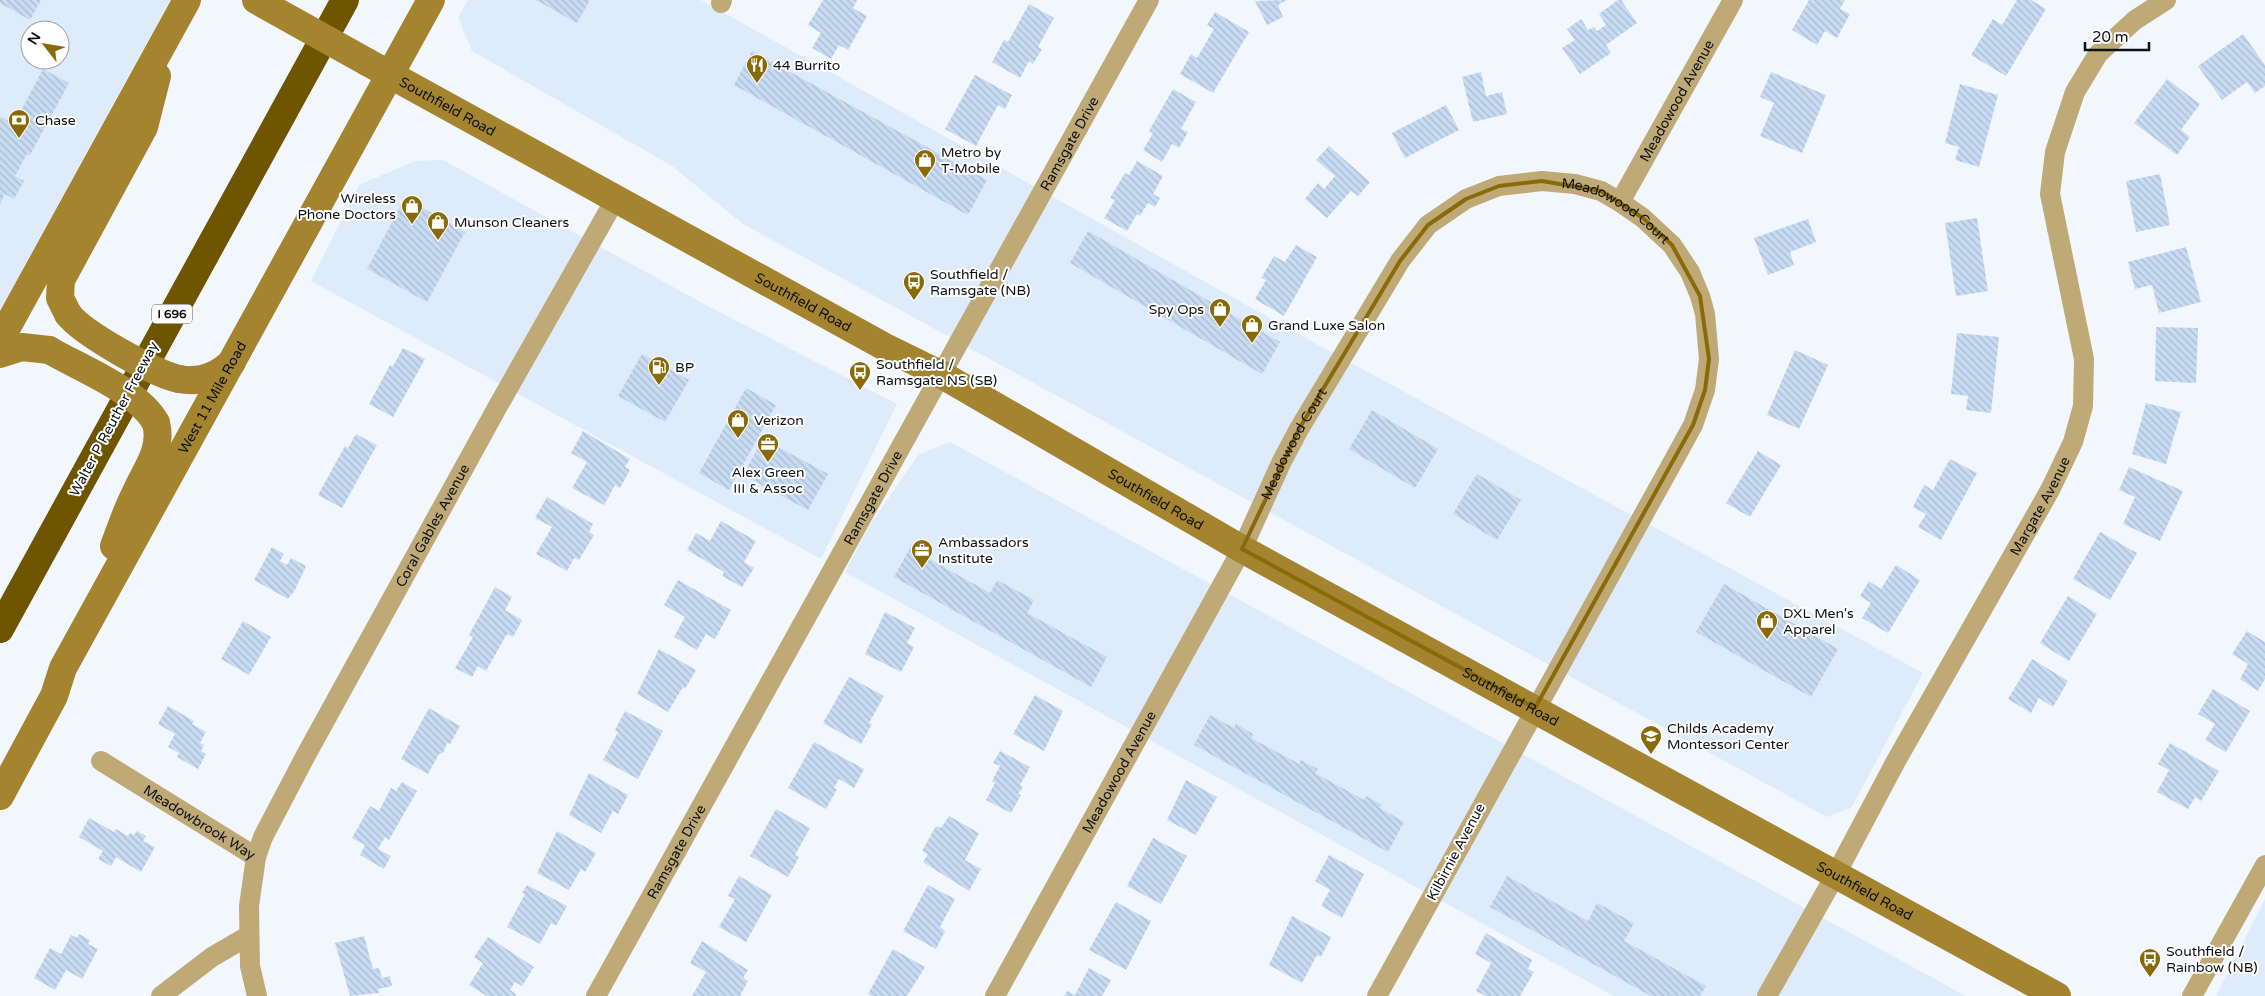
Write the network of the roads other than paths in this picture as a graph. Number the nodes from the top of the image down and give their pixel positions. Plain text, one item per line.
1 (187, 0) edge
2 (256, 0) edge
3 (346, 0) edge
4 (431, 0) edge
5 (1150, 0) edge
6 (1733, 0) edge
7 (2166, 0) edge
8 (167, 36) junction
9 (391, 75) junction
10 (616, 198) junction
11 (1620, 202) junction
12 (0, 340) edge
13 (0, 354) edge
14 (233, 362) junction
15 (942, 375) junction
16 (1242, 549) junction
17 (0, 629) edge
18 (77, 643) junction
19 (1536, 708) junction
20 (101, 761) dead end
21 (0, 796) edge
22 (256, 857) junction
23 (2265, 866) edge
24 (1836, 874) junction
25 (248, 936) junction
26 (161, 996) edge
27 (257, 996) edge
28 (596, 996) edge
29 (995, 996) edge
30 (1377, 996) edge
31 (1767, 996) edge
32 (2057, 996) edge
33 (2192, 996) edge

1 - 8 main road
2 - 9 main road, Southfield Road, bridge
3 - 17 highway, Walter P Reuther Freeway / I 696
4 - 9 main road, West 11 Mile Road
5 - 15 street, Ramsgate Drive
6 - 11 street, Meadowood Avenue
7 - 24 street, Margate Avenue
8 - 12 main road
8 - 14 main road, bridge
9 - 10 main road, Southfield Road
9 - 14 main road, West 11 Mile Road
10 - 15 main road, Southfield Road
10 - 22 street, Coral Gables Avenue
11 - 16 street, Meadowood Court
11 - 19 street, Meadowood Court
13 - 18 main road, bridge
14 - 18 main road, West 11 Mile Road
15 - 16 main road, Southfield Road
15 - 28 street, Ramsgate Drive
16 - 19 main road, Southfield Road
16 - 29 street, Meadowood Avenue
18 - 21 main road, West 11 Mile Road
19 - 24 main road, Southfield Road
19 - 30 street, Kilbirnie Avenue
20 - 22 street, Meadowbrook Way
22 - 25 street, Meadowbrook Way
23 - 33 street
24 - 31 street, Margate Avenue
24 - 32 main road, Southfield Road
25 - 26 street
25 - 27 street, Meadowbrook Way

